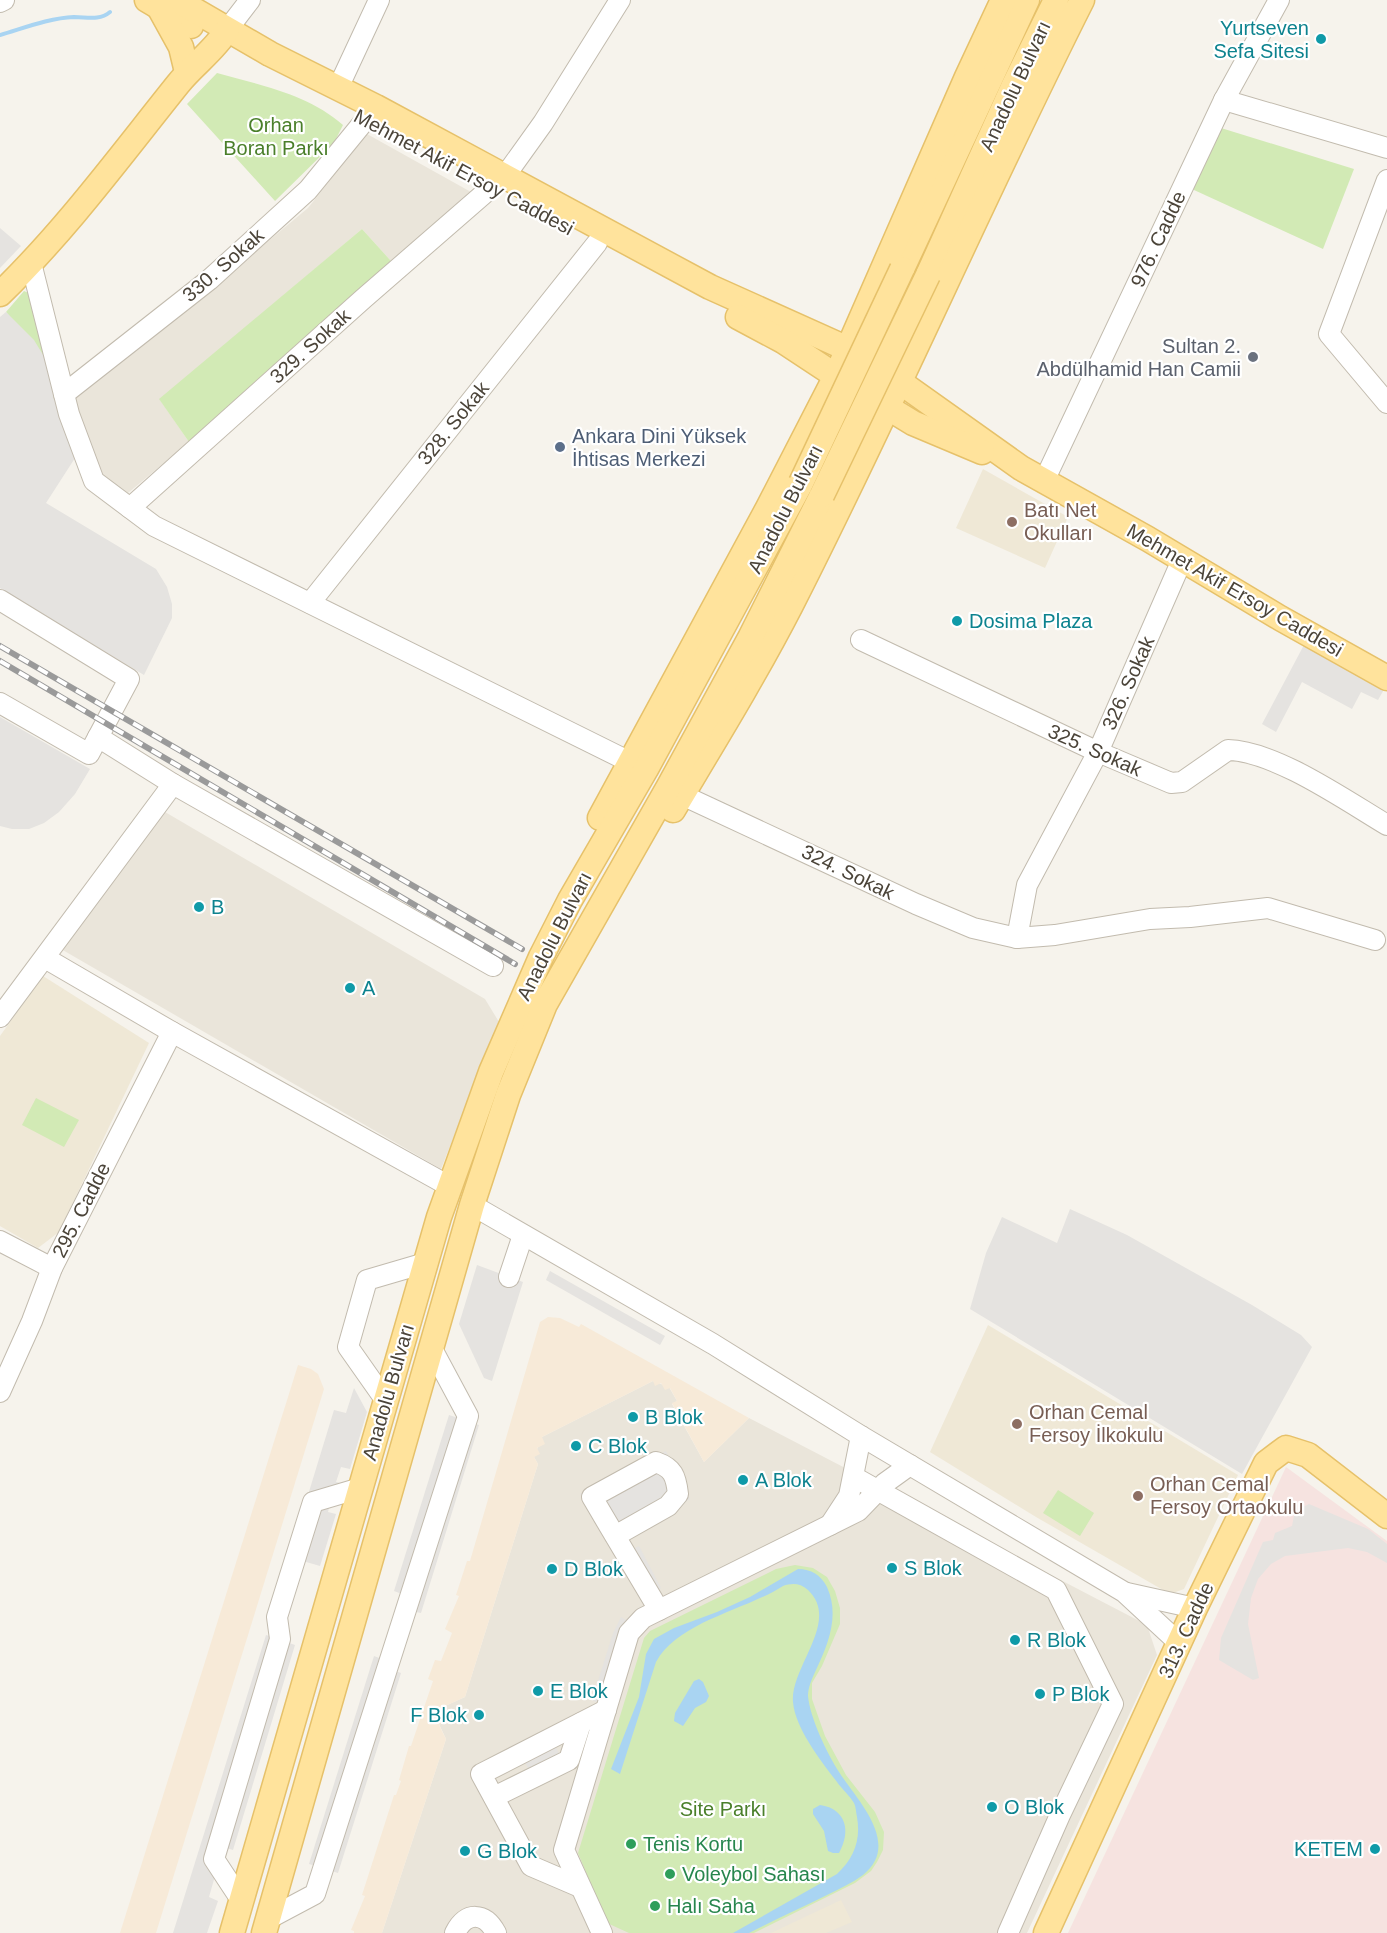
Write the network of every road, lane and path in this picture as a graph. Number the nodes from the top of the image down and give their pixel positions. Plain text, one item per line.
1 (4, 0) edge
2 (250, 0) edge
3 (379, 0) edge
4 (620, 0) edge
5 (1003, 0) edge
6 (1028, 0) edge
7 (1056, 0) edge
8 (1082, 0) edge
9 (1280, 0) edge
10 (0, 2) edge
11 (161, 2) edge
12 (192, 29) junction
13 (223, 35) junction
14 (187, 72) junction
15 (338, 88) junction
16 (1224, 100) junction
17 (366, 119) junction
18 (1387, 148) edge
19 (1387, 180) edge
20 (499, 181) junction
21 (1382, 205) edge
22 (597, 243) junction
23 (32, 263) junction
24 (891, 273) junction
25 (0, 294) edge
26 (938, 301) junction
27 (848, 349) junction
28 (836, 376) junction
29 (900, 382) junction
30 (64, 394) junction
31 (1387, 402) edge
32 (888, 409) junction
33 (808, 431) junction
34 (864, 457) junction
35 (1021, 468) junction
36 (1044, 481) junction
37 (130, 508) junction
38 (1182, 560) junction
39 (0, 600) edge
40 (310, 603) junction
41 (861, 640) dead end
42 (1387, 678) edge
43 (0, 703) edge
44 (98, 737) junction
45 (1098, 752) junction
46 (630, 762) junction
47 (173, 784) junction
48 (682, 795) junction
49 (1387, 825) edge
50 (1017, 938) junction
51 (1375, 940) dead end
52 (541, 957) junction
53 (45, 958) junction
54 (568, 964) junction
55 (494, 966) dead end
56 (0, 1017) edge
57 (172, 1032) junction
58 (448, 1186) junction
59 (472, 1205) junction
60 (523, 1235) junction
61 (0, 1241) edge
62 (425, 1263) junction
63 (52, 1268) junction
64 (510, 1277) dead end
65 (431, 1347) junction
66 (0, 1392) edge
67 (386, 1401) junction
68 (861, 1436) junction
69 (910, 1465) junction
70 (854, 1477) junction
71 (360, 1488) junction
72 (878, 1490) junction
73 (1387, 1516) edge
74 (828, 1527) junction
75 (615, 1536) dead end
76 (1124, 1592) junction
77 (1195, 1608) junction
78 (659, 1610) junction
79 (1179, 1643) junction
80 (606, 1710) junction
81 (580, 1723) junction
82 (494, 1797) junction
83 (580, 1887) junction
84 (242, 1900) junction
85 (266, 1926) edge
86 (232, 1933) edge
87 (455, 1933) edge
88 (496, 1933) edge
89 (602, 1933) edge
90 (1008, 1933) edge
91 (1046, 1933) edge

1 - 10 street
2 - 13 street
3 - 15 street
4 - 20 street, 329. Sokak
5 - 24 main road
6 - 24 main road, Anadolu Bulvarı
7 - 54 main road, Anadolu Bulvarı, bridge
8 - 26 main road
9 - 16 street, 976. Cadde
11 - 12 main road, Mehmet Akif Ersoy Caddesi
11 - 12 main road
12 - 13 main road, Mehmet Akif Ersoy Caddesi
12 - 14 main road
13 - 14 main road
13 - 15 main road, Mehmet Akif Ersoy Caddesi
13 - 17 main road, Mehmet Akif Ersoy Caddesi
14 - 23 main road
15 - 20 main road, Mehmet Akif Ersoy Caddesi
16 - 18 street
16 - 36 street, 976. Cadde
17 - 20 main road, Mehmet Akif Ersoy Caddesi
17 - 30 street, 330. Sokak
19 - 21 street
20 - 22 main road, Mehmet Akif Ersoy Caddesi
20 - 27 main road, Mehmet Akif Ersoy Caddesi
20 - 37 street, 329. Sokak
21 - 31 street
22 - 28 main road, Mehmet Akif Ersoy Caddesi
22 - 40 street, 328. Sokak
23 - 25 main road
23 - 30 street
24 - 26 main road
24 - 27 main road
24 - 52 main road, Anadolu Bulvarı, bridge
26 - 29 main road
27 - 28 main road
27 - 29 main road, Mehmet Akif Ersoy Caddesi
28 - 32 main road, Mehmet Akif Ersoy Caddesi
28 - 33 main road
29 - 32 main road
29 - 35 main road, Mehmet Akif Ersoy Caddesi
30 - 37 street
32 - 34 main road
32 - 35 main road, Mehmet Akif Ersoy Caddesi
33 - 34 main road
33 - 46 main road
34 - 48 main road
35 - 36 main road, Mehmet Akif Ersoy Caddesi
36 - 38 main road, Mehmet Akif Ersoy Caddesi
37 - 40 street
38 - 42 main road, Mehmet Akif Ersoy Caddesi
38 - 45 street, 326. Sokak
39 - 44 street
40 - 46 street
41 - 45 street, 325. Sokak
43 - 44 street
44 - 47 street
45 - 49 street, 325. Sokak
45 - 50 street, 326. Sokak
46 - 52 main road
47 - 53 street
47 - 55 street
48 - 50 street, 324. Sokak
48 - 54 main road
50 - 51 street, 324. Sokak
52 - 58 main road, Anadolu Bulvarı
53 - 56 street
53 - 57 street
54 - 59 main road, Anadolu Bulvarı
57 - 58 street
57 - 63 street, 295. Cadde
58 - 62 main road, Anadolu Bulvarı
59 - 60 street
59 - 65 main road, Anadolu Bulvarı
60 - 64 street
60 - 68 street
61 - 63 street
62 - 67 main road, Anadolu Bulvarı
62 - 67 street
63 - 66 street, 295. Cadde
65 - 85 main road, Anadolu Bulvarı
65 - 85 street
67 - 71 main road, Anadolu Bulvarı
68 - 69 street
68 - 70 street
69 - 72 street
69 - 76 street
70 - 72 street
70 - 74 street
71 - 84 main road, Anadolu Bulvarı
71 - 84 street
72 - 74 street
72 - 90 street
73 - 77 main road, 313. Cadde
74 - 78 street
75 - 78 street
76 - 77 street
76 - 79 street
77 - 79 main road, 313. Cadde
78 - 80 street
79 - 91 main road, 313. Cadde
80 - 81 street
80 - 83 street
81 - 82 street
81 - 82 street
82 - 83 street
83 - 89 street
84 - 86 main road, Anadolu Bulvarı
87 - 88 street

